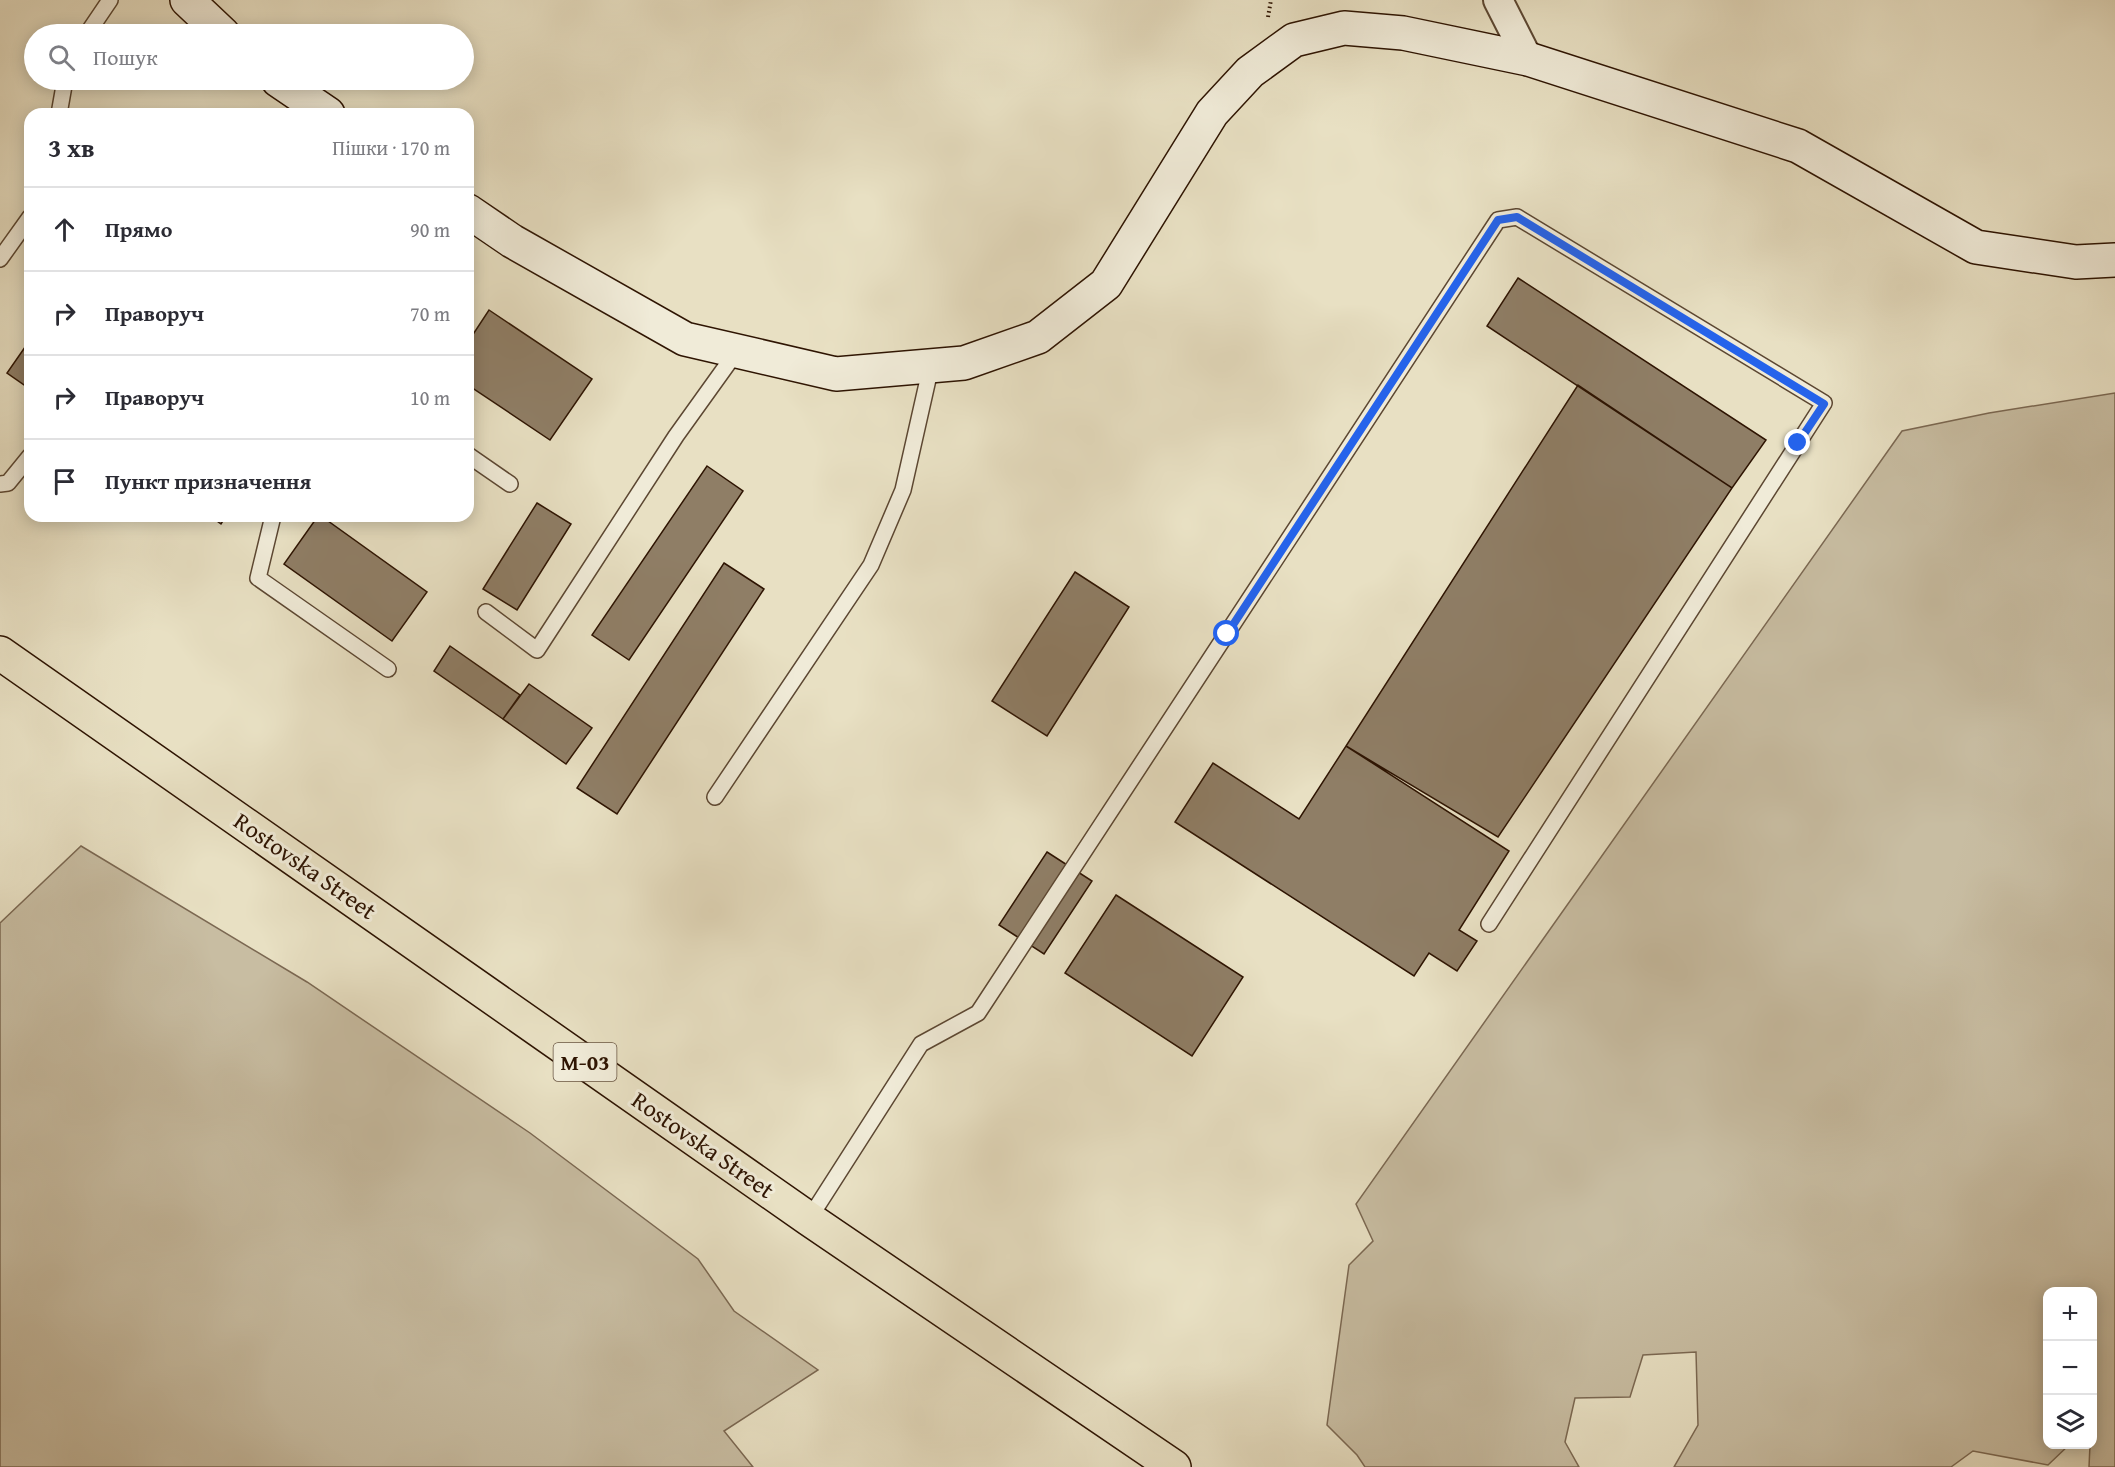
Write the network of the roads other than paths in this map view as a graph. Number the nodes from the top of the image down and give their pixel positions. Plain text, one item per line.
1 (110, 0) edge
2 (188, 0) edge
3 (1498, 0) edge
4 (94, 24) edge
5 (213, 24) edge
6 (1528, 59) junction
7 (63, 90) edge
8 (293, 90) edge
9 (60, 108) edge
10 (319, 108) edge
11 (474, 215) edge
12 (24, 225) edge
13 (0, 259) edge
14 (2115, 260) edge
15 (737, 351) junction
16 (931, 366) junction
17 (474, 459) edge
18 (24, 463) edge
19 (0, 484) edge
20 (510, 484) dead end
21 (272, 522) edge
22 (486, 612) dead end
23 (0, 653) edge
24 (388, 669) dead end
25 (715, 797) dead end
26 (1489, 924) dead end
27 (809, 1219) junction
28 (1174, 1467) edge

1 - 4 lane
2 - 5 main road
3 - 6 street
6 - 14 main road
6 - 16 main road
7 - 9 lane
8 - 10 main road
11 - 15 main road
12 - 13 lane
15 - 16 main road
15 - 22 lane
16 - 25 lane
17 - 20 lane
18 - 19 lane
21 - 24 lane
23 - 27 highway, Rostovska Street / М-03
26 - 27 lane
27 - 28 highway, Rostovska Street / М-03

